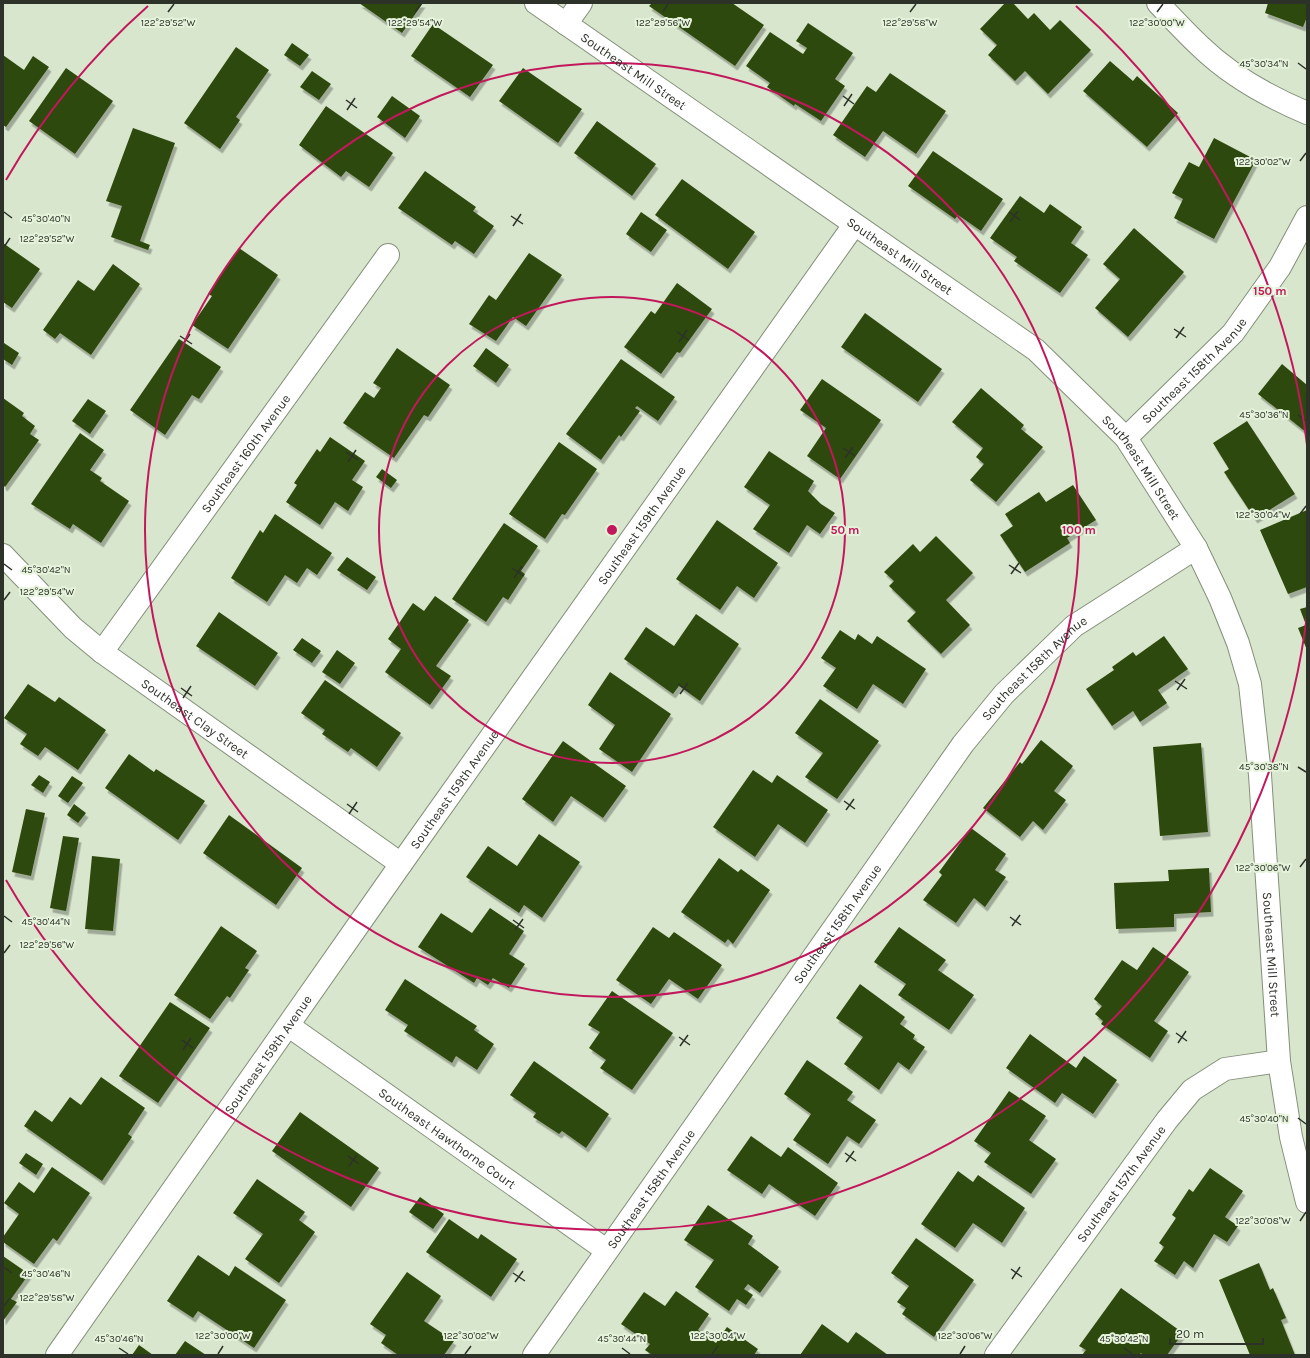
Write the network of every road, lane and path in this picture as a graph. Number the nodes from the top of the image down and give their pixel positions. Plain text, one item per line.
1 (536, 3) edge
2 (581, 3) edge
3 (1158, 3) edge
4 (566, 24) junction
5 (1307, 113) edge
6 (1307, 217) edge
7 (854, 225) junction
8 (388, 255) dead end
9 (1126, 438) junction
10 (1196, 548) junction
11 (3, 556) edge
12 (102, 652) junction
13 (401, 864) junction
14 (289, 1026) junction
15 (1279, 1060) junction
16 (1307, 1202) edge
17 (606, 1250) junction
18 (539, 1353) edge
19 (57, 1355) edge
20 (996, 1355) edge

1 - 4 street, Southeast Mill Street
2 - 4 street
3 - 5 street
4 - 7 street, Southeast Mill Street
6 - 9 street, Southeast 158th Avenue
7 - 9 street, Southeast Mill Street
7 - 13 street, Southeast 159th Avenue
8 - 12 street, Southeast 160th Avenue
9 - 10 street, Southeast Mill Street
10 - 15 street, Southeast Mill Street
10 - 17 street, Southeast 158th Avenue
11 - 12 street, Southeast Clay Street
12 - 13 street, Southeast Clay Street
13 - 14 street, Southeast 159th Avenue
14 - 17 street, Southeast Hawthorne Court
14 - 19 street, Southeast 159th Avenue
15 - 16 street, Southeast Mill Street
15 - 20 street, Southeast 157th Avenue
17 - 18 street, Southeast 158th Avenue

